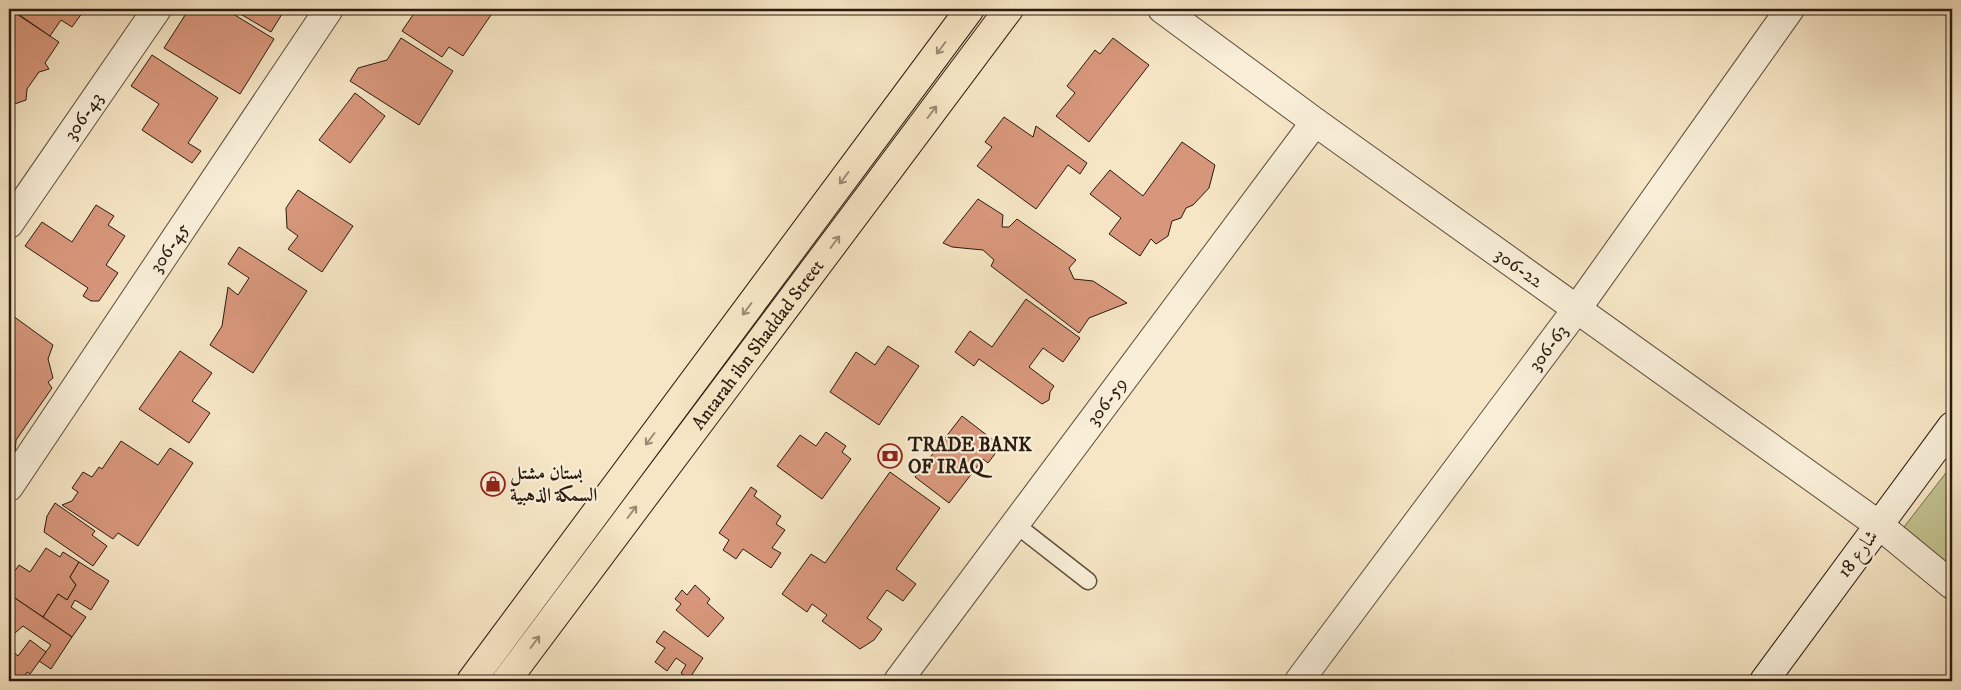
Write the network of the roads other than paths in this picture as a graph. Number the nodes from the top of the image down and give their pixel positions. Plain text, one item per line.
1 (158, 9) edge
2 (329, 9) edge
3 (970, 9) edge
4 (1009, 9) edge
5 (1162, 9) edge
6 (1790, 9) edge
7 (1315, 122) junction
8 (9, 224) edge
9 (1576, 310) junction
10 (1952, 426) edge
11 (9, 487) edge
12 (1015, 524) junction
13 (1879, 525) junction
14 (1088, 581) dead end
15 (1952, 585) edge
16 (471, 681) edge
17 (506, 681) edge
18 (898, 681) edge
19 (1299, 681) edge
20 (1764, 681) edge

1 - 8 street, 306-43
2 - 11 street, 306-45
3 -> 16 main road, Antarah ibn Shaddad Street
17 -> 4 main road, Antarah ibn Shaddad Street
5 - 7 street, 306-22
6 - 9 street, 306-63
7 - 9 street, 306-22
7 - 12 street, 306-59
9 - 13 street, 306-22
9 - 19 street, 306-63
10 - 13 street, شارع 18
12 - 14 lane
12 - 18 street, 306-59
13 - 15 street, 306-22
13 - 20 street, شارع 18

